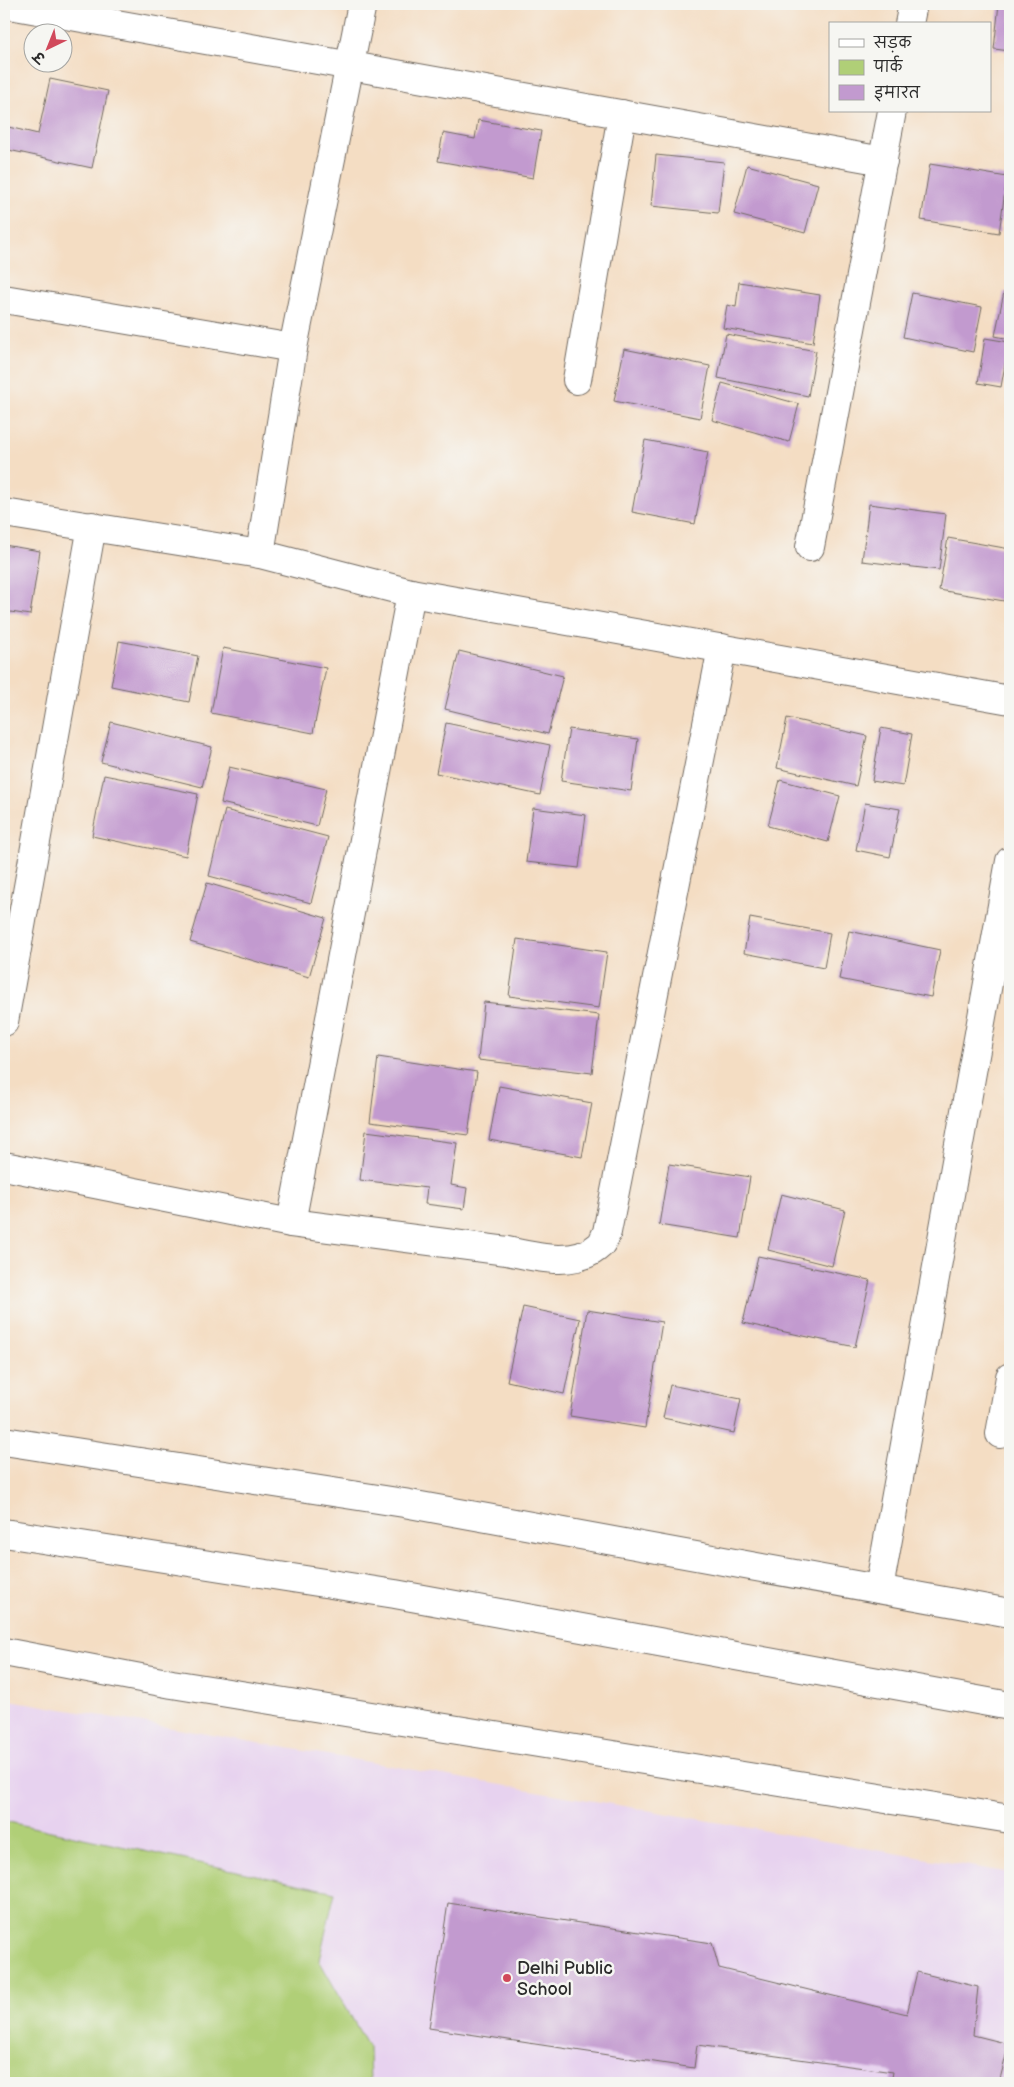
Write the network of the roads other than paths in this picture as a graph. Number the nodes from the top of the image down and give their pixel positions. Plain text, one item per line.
1 (4, 4) edge
2 (362, 4) edge
3 (913, 4) edge
4 (909, 22) edge
5 (350, 64) junction
6 (892, 112) edge
7 (622, 114) junction
8 (883, 161) junction
9 (4, 299) edge
10 (293, 348) junction
11 (577, 380) dead end
12 (4, 512) edge
13 (92, 526) junction
14 (810, 547) dead end
15 (260, 554) junction
16 (411, 593) junction
17 (722, 648) junction
18 (1010, 700) edge
19 (1010, 861) edge
20 (999, 987) edge
21 (4, 1022) edge
22 (4, 1166) edge
23 (291, 1223) junction
24 (1010, 1377) edge
25 (1000, 1434) dead end
26 (4, 1441) edge
27 (4, 1533) edge
28 (879, 1589) junction
29 (1010, 1613) edge
30 (4, 1652) edge
31 (1010, 1706) edge
32 (1010, 1819) edge

1 - 5 street
2 - 5 street
3 - 4 street
5 - 7 street
5 - 10 street
6 - 8 street
7 - 8 street
7 - 11 street
8 - 14 street
9 - 10 street
10 - 15 street
12 - 13 street
13 - 15 street
13 - 21 street
15 - 16 street
16 - 17 street
16 - 23 street
17 - 18 street
17 - 23 street
19 - 20 street
20 - 28 street
22 - 23 street
24 - 25 street
26 - 28 street
27 - 31 street
28 - 29 street
30 - 32 street

